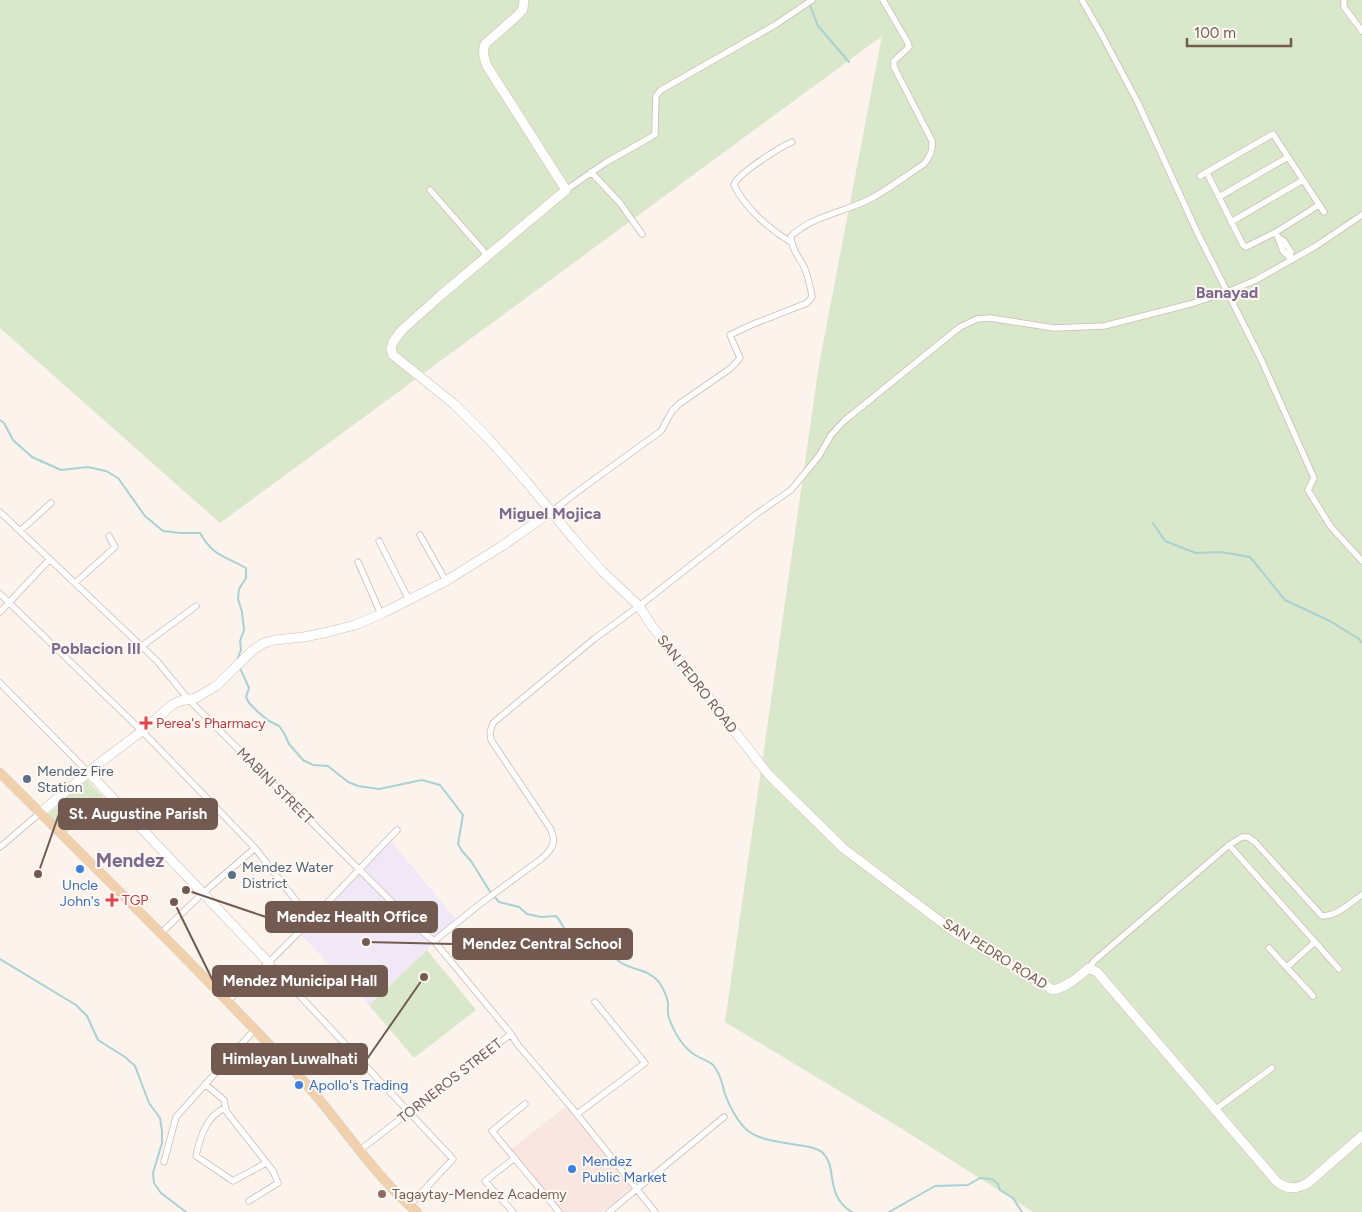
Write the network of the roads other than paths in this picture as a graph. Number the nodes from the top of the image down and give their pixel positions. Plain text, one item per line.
1 (524, 0) edge
2 (812, 0) edge
3 (883, 0) edge
4 (1082, 0) edge
5 (1344, 0) edge
6 (1362, 31) edge
7 (792, 142) dead end
8 (1288, 157) junction
9 (591, 172) junction
10 (1207, 173) junction
11 (1200, 176) dead end
12 (1303, 180) junction
13 (430, 190) dead end
14 (566, 190) junction
15 (1219, 197) junction
16 (1319, 205) junction
17 (1324, 212) dead end
18 (1362, 215) edge
19 (1231, 222) junction
20 (642, 234) dead end
21 (1277, 235) junction
22 (791, 242) junction
23 (487, 255) junction
24 (1291, 258) junction
25 (1228, 292) junction
26 (50, 503) dead end
27 (0, 512) edge
28 (551, 512) junction
29 (20, 531) junction
30 (420, 535) dead end
31 (109, 536) dead end
32 (379, 541) dead end
33 (50, 559) junction
34 (1362, 561) edge
35 (358, 562) dead end
36 (446, 581) junction
37 (75, 584) junction
38 (0, 594) edge
39 (409, 600) junction
40 (8, 603) junction
41 (196, 606) dead end
42 (639, 606) junction
43 (0, 612) edge
44 (381, 614) junction
45 (142, 646) junction
46 (0, 683) edge
47 (189, 700) junction
48 (142, 731) junction
49 (88, 772) junction
50 (0, 773) edge
51 (40, 813) junction
52 (397, 830) dead end
53 (1229, 845) junction
54 (0, 847) edge
55 (255, 848) junction
56 (359, 870) junction
57 (203, 893) junction
58 (1362, 895) edge
59 (311, 920) junction
60 (160, 934) junction
61 (434, 941) junction
62 (1315, 942) junction
63 (1269, 948) dead end
64 (269, 963) junction
65 (1286, 967) junction
66 (1089, 968) junction
67 (1339, 968) dead end
68 (1313, 996) dead end
69 (228, 1001) junction
70 (595, 1002) dead end
71 (254, 1030) junction
72 (511, 1034) junction
73 (1272, 1068) dead end
74 (205, 1084) junction
75 (525, 1104) dead end
76 (225, 1108) junction
77 (1216, 1109) junction
78 (410, 1112) junction
79 (577, 1114) junction
80 (724, 1116) dead end
81 (1362, 1136) edge
82 (360, 1150) junction
83 (515, 1158) junction
84 (164, 1162) dead end
85 (266, 1163) junction
86 (635, 1189) junction
87 (249, 1201) dead end
88 (409, 1206) junction
89 (417, 1212) edge
90 (513, 1212) edge
91 (560, 1212) edge
92 (609, 1212) edge
93 (654, 1212) edge

1 - 14 street
2 - 9 street
3 - 22 street
4 - 25 street
5 - 6 street
7 - 22 street
8 - 10 street
8 - 12 street
8 - 15 street
9 - 14 street
9 - 20 street
10 - 11 street
10 - 15 street
12 - 16 street
12 - 19 street
13 - 23 street
14 - 23 street
15 - 19 street
16 - 17 street
16 - 21 street
18 - 24 street
19 - 21 street
21 - 24 street
22 - 28 street
23 - 28 street
24 - 25 street
25 - 34 street
25 - 42 street
26 - 29 street
27 - 29 street, MABINI STREET
28 - 36 street
28 - 42 street
29 - 33 street, MABINI STREET
30 - 36 street
31 - 37 street
32 - 39 street
33 - 37 street, MABINI STREET
33 - 40 street
35 - 44 street
36 - 39 street
37 - 45 street, MABINI STREET
38 - 40 street
39 - 44 street
40 - 43 street
40 - 48 street
41 - 45 street
42 - 61 street
42 - 66 street, SAN PEDRO ROAD
44 - 47 street
45 - 47 street, MABINI STREET
46 - 49 street
47 - 48 street
47 - 56 street, MABINI STREET
48 - 49 street
48 - 55 street
49 - 51 street
49 - 57 street
50 - 51 main road
51 - 54 street
51 - 60 main road
52 - 56 street
53 - 58 street
53 - 62 street
53 - 66 street
55 - 57 street
55 - 59 street
56 - 59 street
56 - 61 street, MABINI STREET
57 - 60 street
57 - 64 street
59 - 64 street
60 - 69 main road
61 - 72 street, MABINI STREET
62 - 65 street
62 - 67 street
63 - 65 street
64 - 69 street
64 - 78 street
65 - 68 street
66 - 77 street
69 - 71 main road
70 - 79 street
71 - 74 street
71 - 82 main road
72 - 78 street, TORNEROS STREET
72 - 79 street, TORNEROS STREET
73 - 77 street
74 - 76 street
74 - 84 street
75 - 83 street
76 - 85 street
76 - 85 street
77 - 81 street
78 - 82 street, TORNEROS STREET
78 - 88 street
79 - 86 street, TORNEROS STREET
80 - 86 street
82 - 88 main road
83 - 90 street
83 - 91 street
85 - 87 street
86 - 92 street
86 - 93 street, TORNEROS STREET
88 - 89 main road

